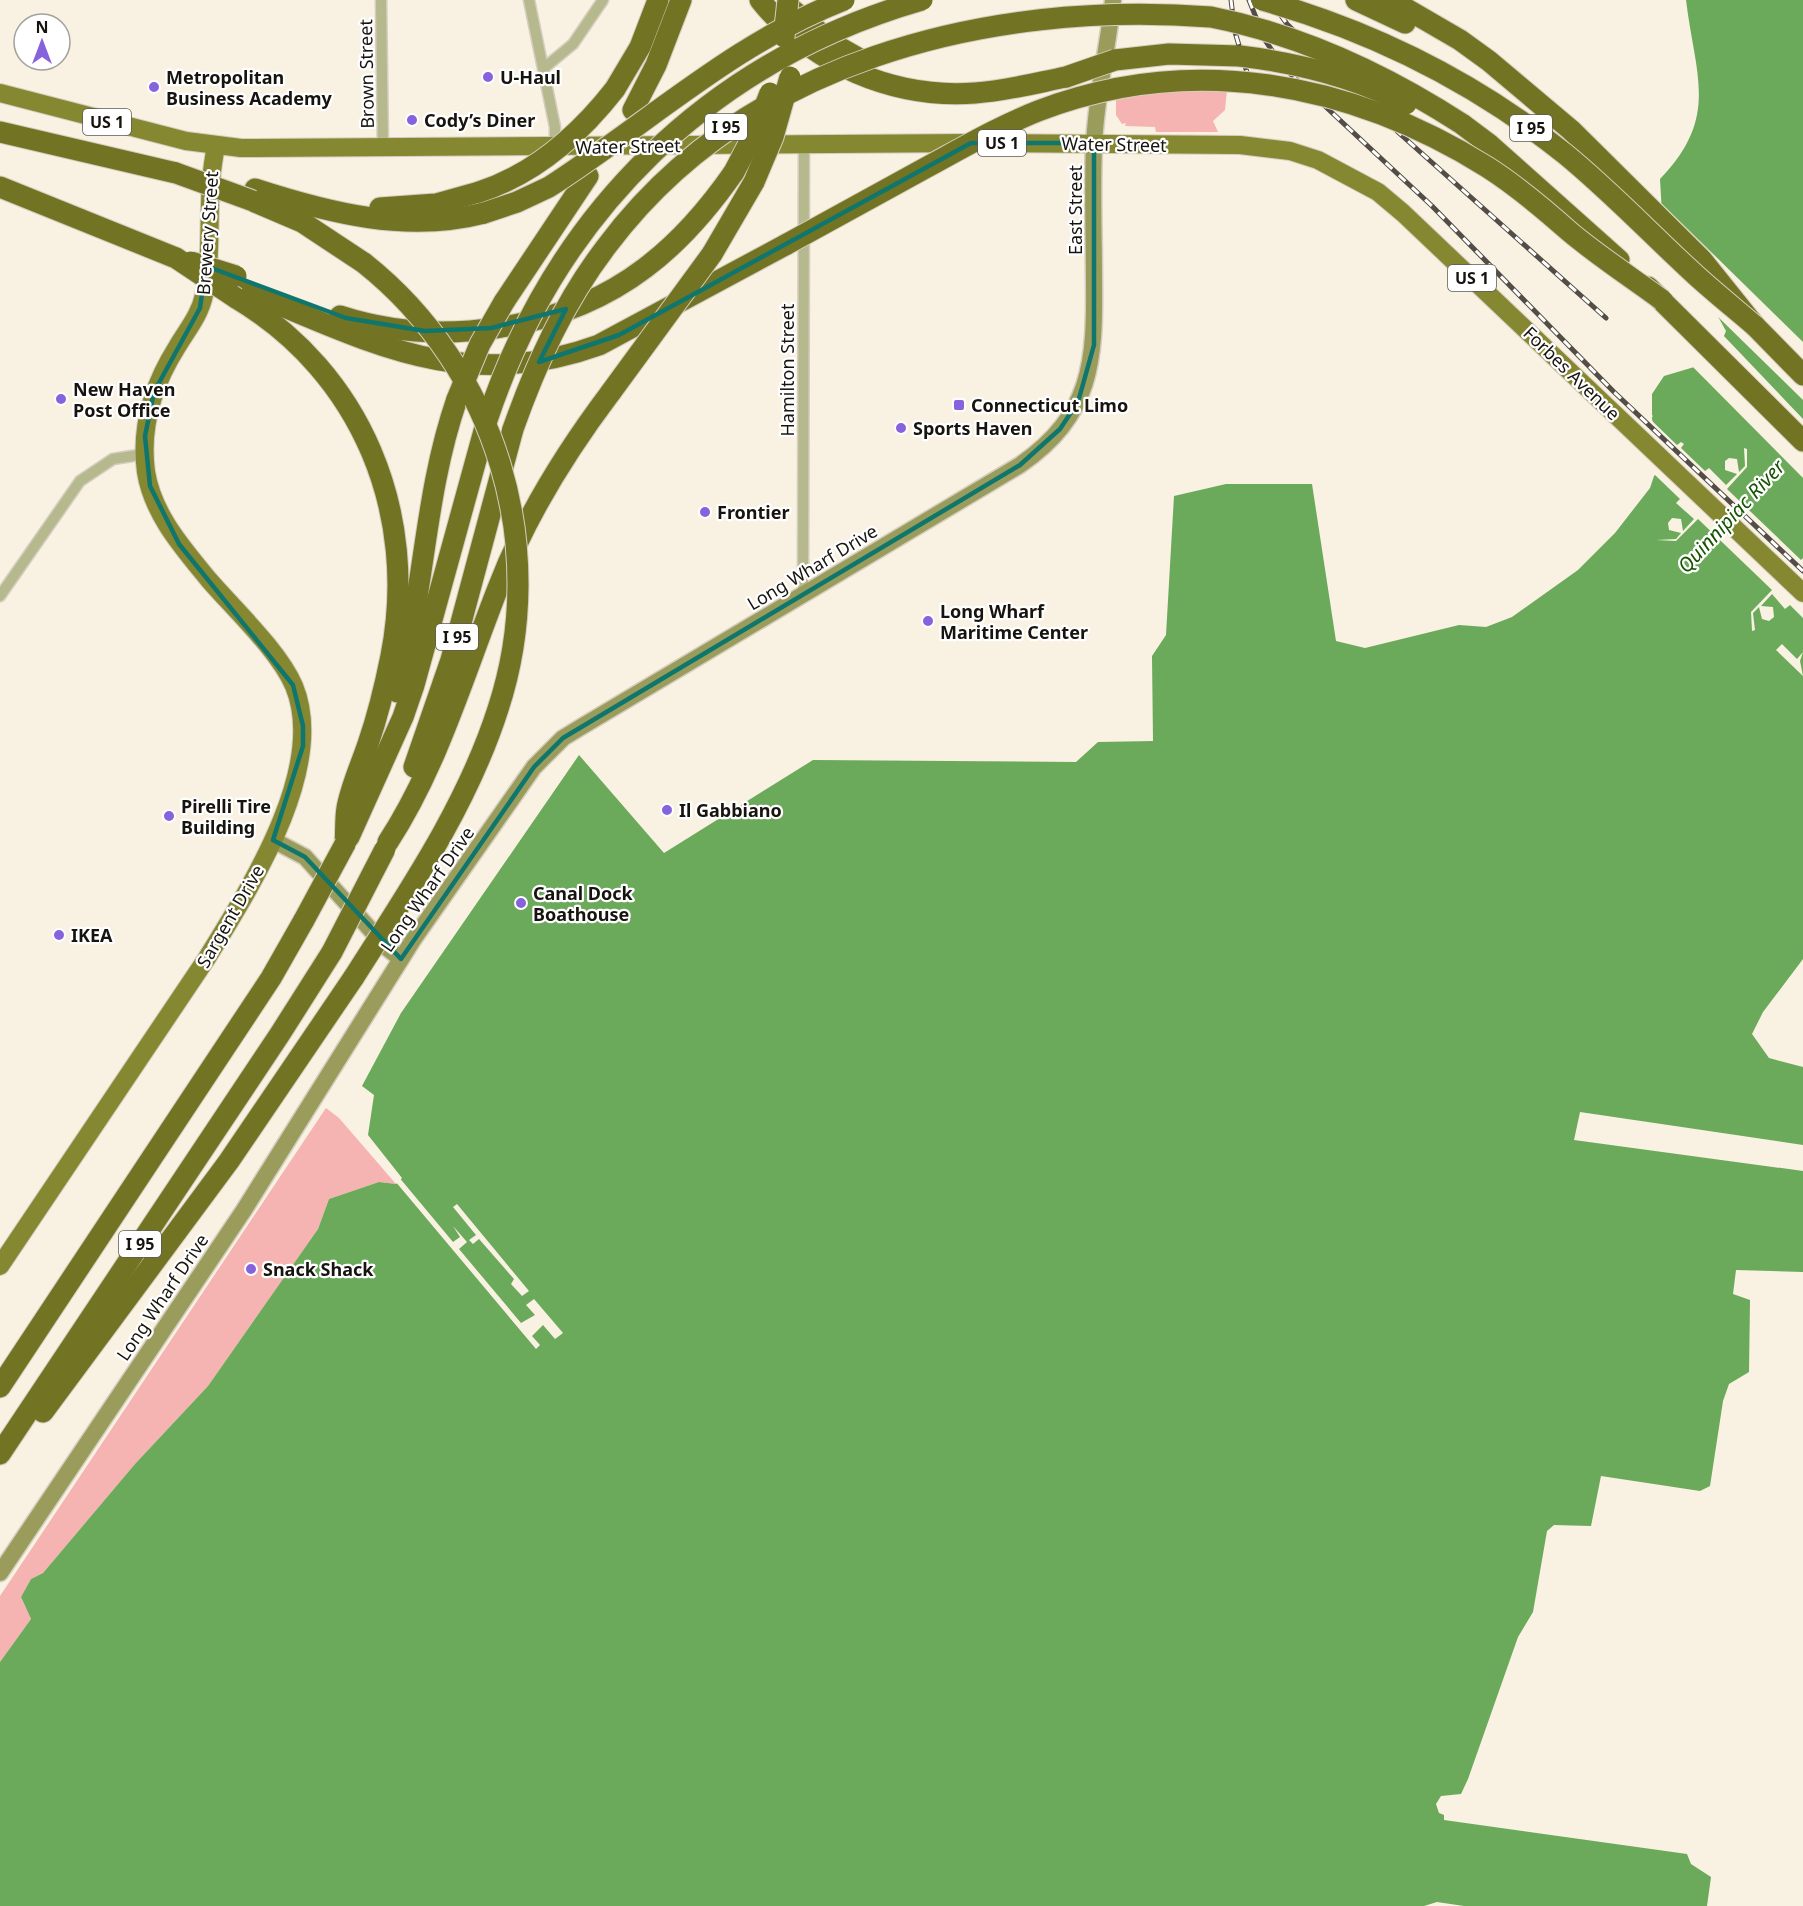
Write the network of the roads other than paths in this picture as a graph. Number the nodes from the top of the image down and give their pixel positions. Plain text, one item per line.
1 (381, 0) edge
2 (529, 0) edge
3 (603, 0) edge
4 (658, 0) edge
5 (681, 0) edge
6 (760, 0) edge
7 (782, 0) edge
8 (788, 0) edge
9 (800, 0) edge
10 (844, 0) edge
11 (922, 0) edge
12 (1113, 0) edge
13 (1262, 0) edge
14 (1356, 0) edge
15 (1390, 0) edge
16 (544, 68) junction
17 (1066, 73) junction
18 (0, 93) edge
19 (1462, 124) junction
20 (0, 132) edge
21 (1094, 143) junction
22 (804, 146) junction
23 (216, 147) junction
24 (383, 148) junction
25 (555, 148) junction
26 (1332, 166) joint
27 (1617, 179) junction
28 (0, 187) edge
29 (254, 195) junction
30 (236, 287) junction
31 (1662, 300) junction
32 (1755, 326) junction
33 (1803, 375) edge
34 (1070, 416) joint
35 (1803, 441) edge
36 (145, 454) junction
37 (1803, 593) edge
38 (804, 594) junction
39 (0, 596) edge
40 (379, 765) junction
41 (353, 814) junction
42 (273, 840) junction
43 (387, 846) junction
44 (401, 959) junction
45 (0, 1266) edge
46 (0, 1387) edge
47 (0, 1454) edge
48 (0, 1463) edge
49 (0, 1573) edge

1 - 24 street, Brown Street
2 - 16 street
3 - 16 street
4 - 29 highway, bridge
5 - 40 highway, bridge
6 - 17 highway
7 - 17 highway
8 - 30 highway, bridge
9 - 43 highway, bridge
10 - 29 highway, bridge
11 - 40 highway, I 95, bridge
12 - 21 main road, East Street
13 - 32 highway, I 95, bridge
14 - 27 highway
15 - 27 highway
16 - 25 street
17 - 19 highway, bridge
18 - 23 main road, Water Street / US 1
19 - 31 highway, I 95, bridge
19 - 43 highway, I 95, bridge
20 - 29 highway, bridge
21 - 22 main road, Water Street / US 1
21 - 26 main road, Water Street / US 1
21 - 34 main road, East Street
22 - 25 main road, Water Street / US 1
22 - 38 street, Hamilton Street
23 - 24 main road, Water Street / US 1
23 - 36 main road, Brewery Street
24 - 25 main road, Water Street / US 1
26 - 37 main road, Forbes Avenue / US 1
27 - 32 highway, bridge
28 - 30 highway, bridge
29 - 48 highway, bridge
30 - 31 highway, bridge
30 - 41 highway
31 - 35 highway, I 95
32 - 33 highway, I 95
34 - 38 main road, Long Wharf Drive
36 - 39 street
36 - 42 main road, Sargent Drive
38 - 44 main road, Long Wharf Drive
40 - 41 highway, I 95
41 - 46 highway, I 95, bridge
42 - 44 main road
42 - 45 main road, Sargent Drive
43 - 47 highway, I 95, bridge
44 - 49 main road, Long Wharf Drive

